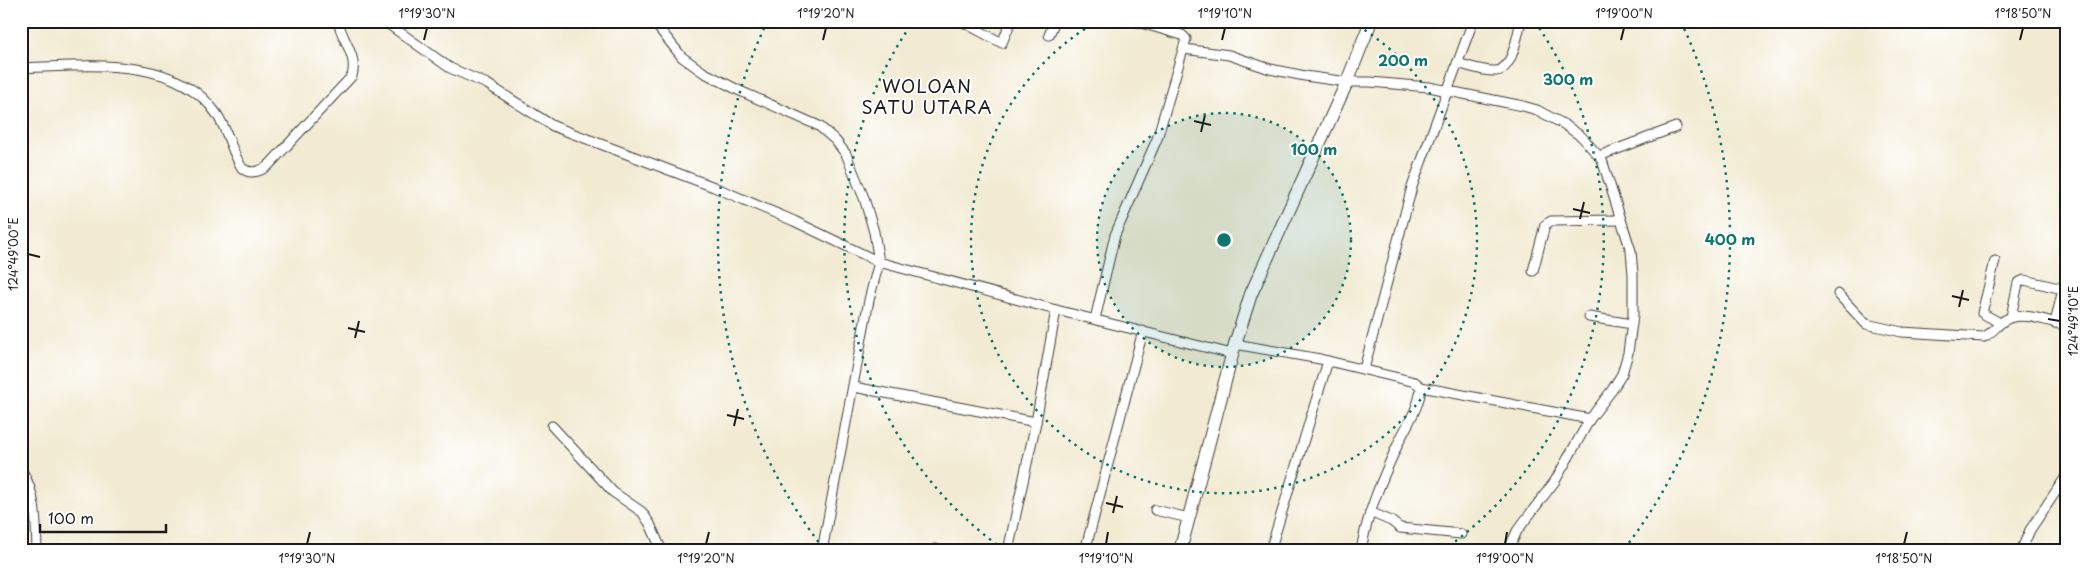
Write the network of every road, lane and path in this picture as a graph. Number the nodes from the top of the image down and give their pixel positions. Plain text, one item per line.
1 (338, 21) edge
2 (384, 21) edge
3 (653, 21) edge
4 (962, 21) edge
5 (1011, 21) edge
6 (1054, 21) edge
7 (1134, 21) edge
8 (1371, 21) edge
9 (1474, 21) edge
10 (1521, 21) edge
11 (1049, 35) dead end
12 (1184, 49) junction
13 (1457, 63) junction
14 (21, 68) edge
15 (1347, 82) junction
16 (1446, 91) junction
17 (1676, 127) dead end
18 (1599, 156) junction
19 (1620, 220) junction
20 (1995, 261) dead end
21 (879, 262) junction
22 (1533, 271) dead end
23 (2065, 289) edge
24 (1838, 294) dead end
25 (1056, 310) junction
26 (1590, 317) dead end
27 (2011, 317) junction
28 (1095, 319) junction
29 (2000, 323) junction
30 (1632, 324) junction
31 (2055, 324) junction
32 (2067, 326) edge
33 (1143, 331) junction
34 (1233, 349) junction
35 (1328, 361) junction
36 (1364, 370) junction
37 (1420, 387) junction
38 (854, 388) junction
39 (1590, 419) junction
40 (1036, 422) junction
41 (552, 426) dead end
42 (21, 469) edge
43 (2067, 475) edge
44 (1155, 510) dead end
45 (1370, 512) junction
46 (1188, 518) junction
47 (1461, 534) dead end
48 (37, 551) edge
49 (662, 551) edge
50 (822, 551) edge
51 (1008, 551) edge
52 (1085, 551) edge
53 (1180, 551) edge
54 (1270, 551) edge
55 (1361, 551) edge
56 (1508, 551) edge
57 (2021, 551) edge

1 - 14 street
2 - 21 street
3 - 21 street
4 - 5 street
6 - 11 street
7 - 12 street
8 - 15 main road
9 - 13 street
10 - 13 street
12 - 15 street
12 - 28 street
13 - 16 street
15 - 16 street
15 - 34 main road
16 - 18 street
16 - 36 street
17 - 18 street
18 - 19 street
19 - 22 street
19 - 30 street
20 - 29 street
21 - 25 street
21 - 38 street
23 - 27 street
23 - 31 street
24 - 29 street
25 - 28 street
25 - 40 street
26 - 30 street
27 - 29 street
27 - 31 street
28 - 33 street
30 - 39 street
31 - 32 street
33 - 34 street
33 - 52 street
34 - 35 street
34 - 46 main road
35 - 36 street
35 - 54 street
36 - 37 street
37 - 39 street
37 - 45 street
38 - 40 street
38 - 50 street
39 - 56 street
40 - 51 street
41 - 49 street
42 - 48 street
43 - 57 street
44 - 46 street
45 - 47 street
45 - 55 street
46 - 53 main road

